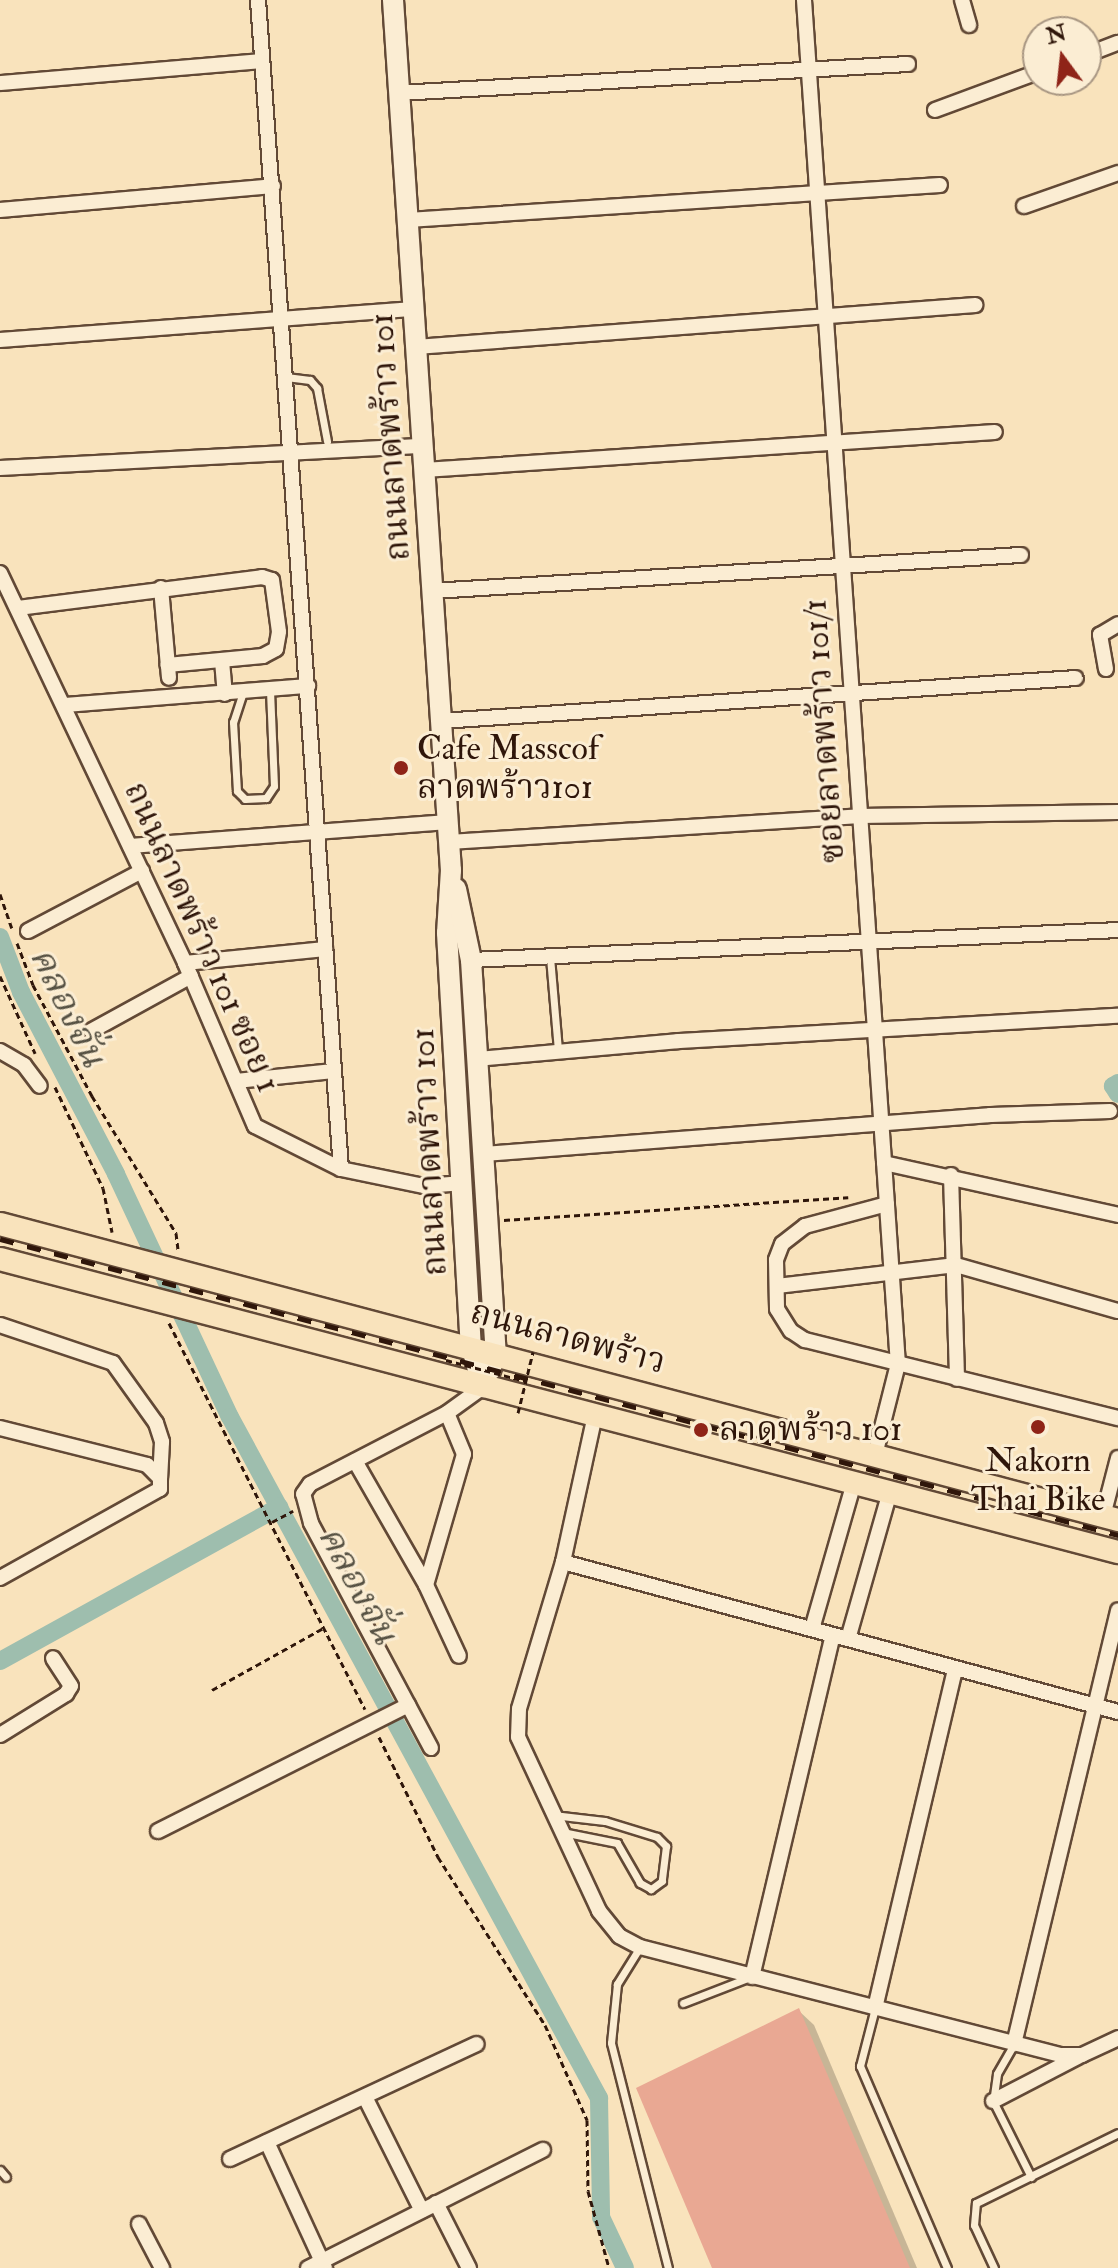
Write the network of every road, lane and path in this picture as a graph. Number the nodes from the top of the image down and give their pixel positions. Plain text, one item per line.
1 (258, 0) edge
2 (393, 0) edge
3 (804, 0) edge
4 (962, 0) edge
5 (969, 25) dead end
6 (261, 61) junction
7 (908, 64) dead end
8 (809, 69) junction
9 (1022, 78) edge
10 (0, 83) edge
11 (399, 93) junction
12 (935, 110) dead end
13 (1118, 173) edge
14 (940, 185) dead end
15 (273, 186) junction
16 (818, 195) junction
17 (1024, 206) dead end
18 (0, 210) edge
19 (408, 220) junction
20 (975, 305) dead end
21 (414, 309) junction
22 (283, 318) junction
23 (826, 318) junction
24 (0, 340) edge
25 (416, 347) junction
26 (286, 377) junction
27 (995, 432) dead end
28 (327, 441) dead end
29 (835, 441) junction
30 (423, 446) junction
31 (291, 454) junction
32 (0, 468) edge
33 (424, 470) junction
34 (1021, 555) dead end
35 (843, 567) junction
36 (0, 573) edge
37 (161, 588) junction
38 (432, 591) junction
39 (18, 608) junction
40 (1118, 624) edge
41 (222, 661) junction
42 (1106, 669) dead end
43 (1076, 678) dead end
44 (308, 686) junction
45 (270, 691) junction
46 (243, 692) junction
47 (852, 693) junction
48 (225, 694) junction
49 (65, 705) junction
50 (441, 721) junction
51 (1118, 812) edge
52 (860, 816) junction
53 (448, 832) junction
54 (318, 833) junction
55 (130, 846) junction
56 (451, 870) junction
57 (142, 871) junction
58 (0, 894) edge
59 (1118, 930) edge
60 (28, 931) dead end
61 (869, 942) junction
62 (325, 949) junction
63 (550, 955) junction
64 (471, 960) junction
65 (188, 970) junction
66 (0, 976) edge
67 (1118, 1016) edge
68 (875, 1029) junction
69 (91, 1031) dead end
70 (0, 1051) edge
71 (558, 1051) junction
72 (36, 1054) dead end
73 (477, 1059) junction
74 (333, 1071) junction
75 (236, 1081) junction
76 (46, 1084) joint
77 (1110, 1111) dead end
78 (882, 1127) junction
79 (484, 1154) junction
80 (884, 1163) junction
81 (341, 1169) junction
82 (951, 1175) junction
83 (464, 1183) junction
84 (855, 1196) dead end
85 (887, 1204) junction
86 (1118, 1215) edge
87 (488, 1221) junction
88 (0, 1224) edge
89 (117, 1255) junction
90 (0, 1259) edge
91 (956, 1265) junction
92 (892, 1271) junction
93 (179, 1272) junction
94 (777, 1286) junction
95 (159, 1301) junction
96 (1118, 1311) edge
97 (0, 1325) edge
98 (471, 1345) junction
99 (496, 1352) junction
100 (533, 1352) dead end
101 (446, 1360) dead end
102 (898, 1364) junction
103 (957, 1379) junction
104 (525, 1381) junction
105 (483, 1387) junction
106 (447, 1413) junction
107 (518, 1413) dead end
108 (595, 1415) junction
109 (1118, 1418) edge
110 (0, 1428) edge
111 (875, 1455) junction
112 (1118, 1458) edge
113 (355, 1461) junction
114 (160, 1478) junction
115 (854, 1483) junction
116 (890, 1492) junction
117 (301, 1507) dead end
118 (1110, 1518) edge
119 (272, 1521) junction
120 (1118, 1552) edge
121 (563, 1562) junction
122 (0, 1578) edge
123 (426, 1585) junction
124 (1118, 1610) edge
125 (325, 1627) junction
126 (812, 1629) junction
127 (833, 1635) junction
128 (848, 1639) junction
129 (459, 1656) dead end
130 (53, 1658) dead end
131 (955, 1669) junction
132 (212, 1690) dead end
133 (406, 1706) junction
134 (1095, 1707) junction
135 (1118, 1712) edge
136 (372, 1724) junction
137 (0, 1735) edge
138 (431, 1748) dead end
139 (551, 1815) junction
140 (158, 1831) dead end
141 (561, 1832) junction
142 (640, 1947) junction
143 (752, 1977) junction
144 (683, 2003) dead end
145 (875, 2008) junction
146 (1118, 2038) edge
147 (477, 2044) dead end
148 (1014, 2044) junction
149 (1082, 2055) junction
150 (365, 2097) junction
151 (993, 2101) junction
152 (1118, 2133) edge
153 (267, 2142) junction
154 (543, 2150) dead end
155 (230, 2159) dead end
156 (1031, 2177) junction
157 (436, 2203) junction
158 (422, 2211) junction
159 (139, 2224) dead end
160 (318, 2266) edge
161 (162, 2268) edge
162 (469, 2268) edge
163 (609, 2268) edge
164 (668, 2268) edge
165 (947, 2268) edge
166 (994, 2268) edge

1 - 6 street
2 - 11 street, ถนนลาดพร้าว 101
3 - 8 street, ซอยลาดพร้าว 101/1
4 - 5 street
6 - 10 street
6 - 15 street
7 - 8 street
8 - 11 street
8 - 16 street, ซอยลาดพร้าว 101/1
9 - 12 street
11 - 19 street, ถนนลาดพร้าว 101
13 - 17 street
14 - 16 street
15 - 18 street
15 - 22 street
16 - 19 street
16 - 23 street, ซอยลาดพร้าว 101/1
19 - 21 street, ถนนลาดพร้าว 101
20 - 23 street
21 - 22 street
21 - 25 street, ถนนลาดพร้าว 101
22 - 24 street
22 - 26 street
23 - 25 street
23 - 29 street, ซอยลาดพร้าว 101/1
25 - 30 street, ถนนลาดพร้าว 101
26 - 28 lane
26 - 31 street
27 - 29 street
29 - 33 street
29 - 35 street, ซอยลาดพร้าว 101/1
30 - 31 street
30 - 33 street, ถนนลาดพร้าว 101
31 - 32 street
31 - 44 street
33 - 38 street, ถนนลาดพร้าว 101
34 - 35 street
35 - 38 street
35 - 47 street, ซอยลาดพร้าว 101/1
36 - 39 street, ถนนลาดพร้าว 101 ซอย 1
37 - 39 street
37 - 41 street
37 - 41 street
38 - 50 street, ถนนลาดพร้าว 101
39 - 49 street, ถนนลาดพร้าว 101 ซอย 1
40 - 42 street
41 - 48 street
43 - 47 street
44 - 45 street
44 - 54 street
45 - 46 street
45 - 46 lane
46 - 48 street
47 - 50 street
47 - 52 street, ซอยลาดพร้าว 101/1
48 - 49 street
49 - 55 street, ถนนลาดพร้าว 101 ซอย 1
50 - 53 street, ถนนลาดพร้าว 101
51 - 52 street
52 - 53 street
52 - 61 street, ซอยลาดพร้าว 101/1
53 - 54 street
53 - 56 street, ถนนลาดพร้าว 101
54 - 55 street
54 - 62 street
55 - 57 street, ถนนลาดพร้าว 101 ซอย 1
56 - 64 street, ถนนลาดพร้าว 101
56 - 83 street, ถนนลาดพร้าว 101
57 - 60 street
57 - 65 street, ถนนลาดพร้าว 101 ซอย 1
58 - 93 path
59 - 61 street
61 - 63 street
61 - 68 street, ซอยลาดพร้าว 101/1
62 - 65 street
62 - 74 street
63 - 64 street
63 - 71 lane
64 - 73 street, ถนนลาดพร้าว 101
65 - 69 street
65 - 75 street, ถนนลาดพร้าว 101 ซอย 1
66 - 72 path
67 - 68 street
68 - 71 street
68 - 78 street, ซอยลาดพร้าว 101/1
70 - 76 street
71 - 73 street
73 - 79 street, ถนนลาดพร้าว 101
74 - 75 street
74 - 81 street
75 - 81 street, ถนนลาดพร้าว 101 ซอย 1
76 - 89 path
77 - 78 street
78 - 79 street
78 - 80 street, ซอยลาดพร้าว 101/1
79 - 87 street, ถนนลาดพร้าว 101
80 - 82 street
80 - 85 street, ซอยลาดพร้าว 101/1
81 - 83 street, ถนนลาดพร้าว 101 ซอย 1
82 - 86 street
82 - 91 street
83 - 98 street, ถนนลาดพร้าว 101
84 - 87 path
85 - 92 street, ซอยลาดพร้าว 101/1
85 - 94 street
87 - 99 street, ถนนลาดพร้าว 101
88 - 89 main road, ถนนลาดพร้าว
89 - 93 main road, ถนนลาดพร้าว
90 - 95 main road, ถนนลาดพร้าว
91 - 92 street
91 - 96 street
91 - 103 street
92 - 94 street
92 - 102 street, ซอยลาดพร้าว 101/1
93 - 98 main road, ถนนลาดพร้าว
94 - 102 street
95 - 105 main road, ถนนลาดพร้าว
95 - 119 path
97 - 114 street
98 - 99 main road, ถนนลาดพร้าว
98 - 105 street, ถนนลาดพร้าว 101
99 - 105 street, ถนนลาดพร้าว 101
99 - 111 main road, ถนนลาดพร้าว
100 - 104 path, bridge
101 - 104 path, bridge
102 - 103 street
102 - 111 street, ซอยลาดพร้าว 101/1
103 - 109 street
104 - 107 path, bridge
105 - 106 street
105 - 108 main road, ถนนลาดพร้าว
106 - 113 street
106 - 123 street
108 - 115 main road, ถนนลาดพร้าว
108 - 121 street
110 - 114 street
111 - 118 main road, ถนนลาดพร้าว
112 - 118 street
113 - 123 street
113 - 133 street
114 - 122 street
115 - 116 main road, ถนนลาดพร้าว
115 - 126 street
116 - 120 main road, ถนนลาดพร้าว
116 - 128 street
117 - 119 path
119 - 125 path
121 - 126 street
121 - 139 street
123 - 129 street
124 - 134 street
125 - 132 path
125 - 136 path
126 - 127 street
127 - 128 street
127 - 143 street
128 - 131 street
130 - 137 street
131 - 134 street
131 - 145 street
133 - 136 street
133 - 138 street
134 - 135 street
134 - 148 street
136 - 140 street
136 - 163 path
139 - 141 street
139 - 141 lane
141 - 142 street
142 - 143 street
142 - 164 lane
143 - 144 lane
143 - 145 street
145 - 148 street
145 - 165 lane
146 - 149 street
147 - 150 street
148 - 149 street
148 - 151 lane
149 - 151 street
150 - 153 street
150 - 158 street
151 - 156 lane
152 - 156 lane
153 - 155 street
153 - 160 street
154 - 157 street
156 - 166 lane
157 - 158 street
157 - 162 street
158 - 160 street
159 - 161 street

